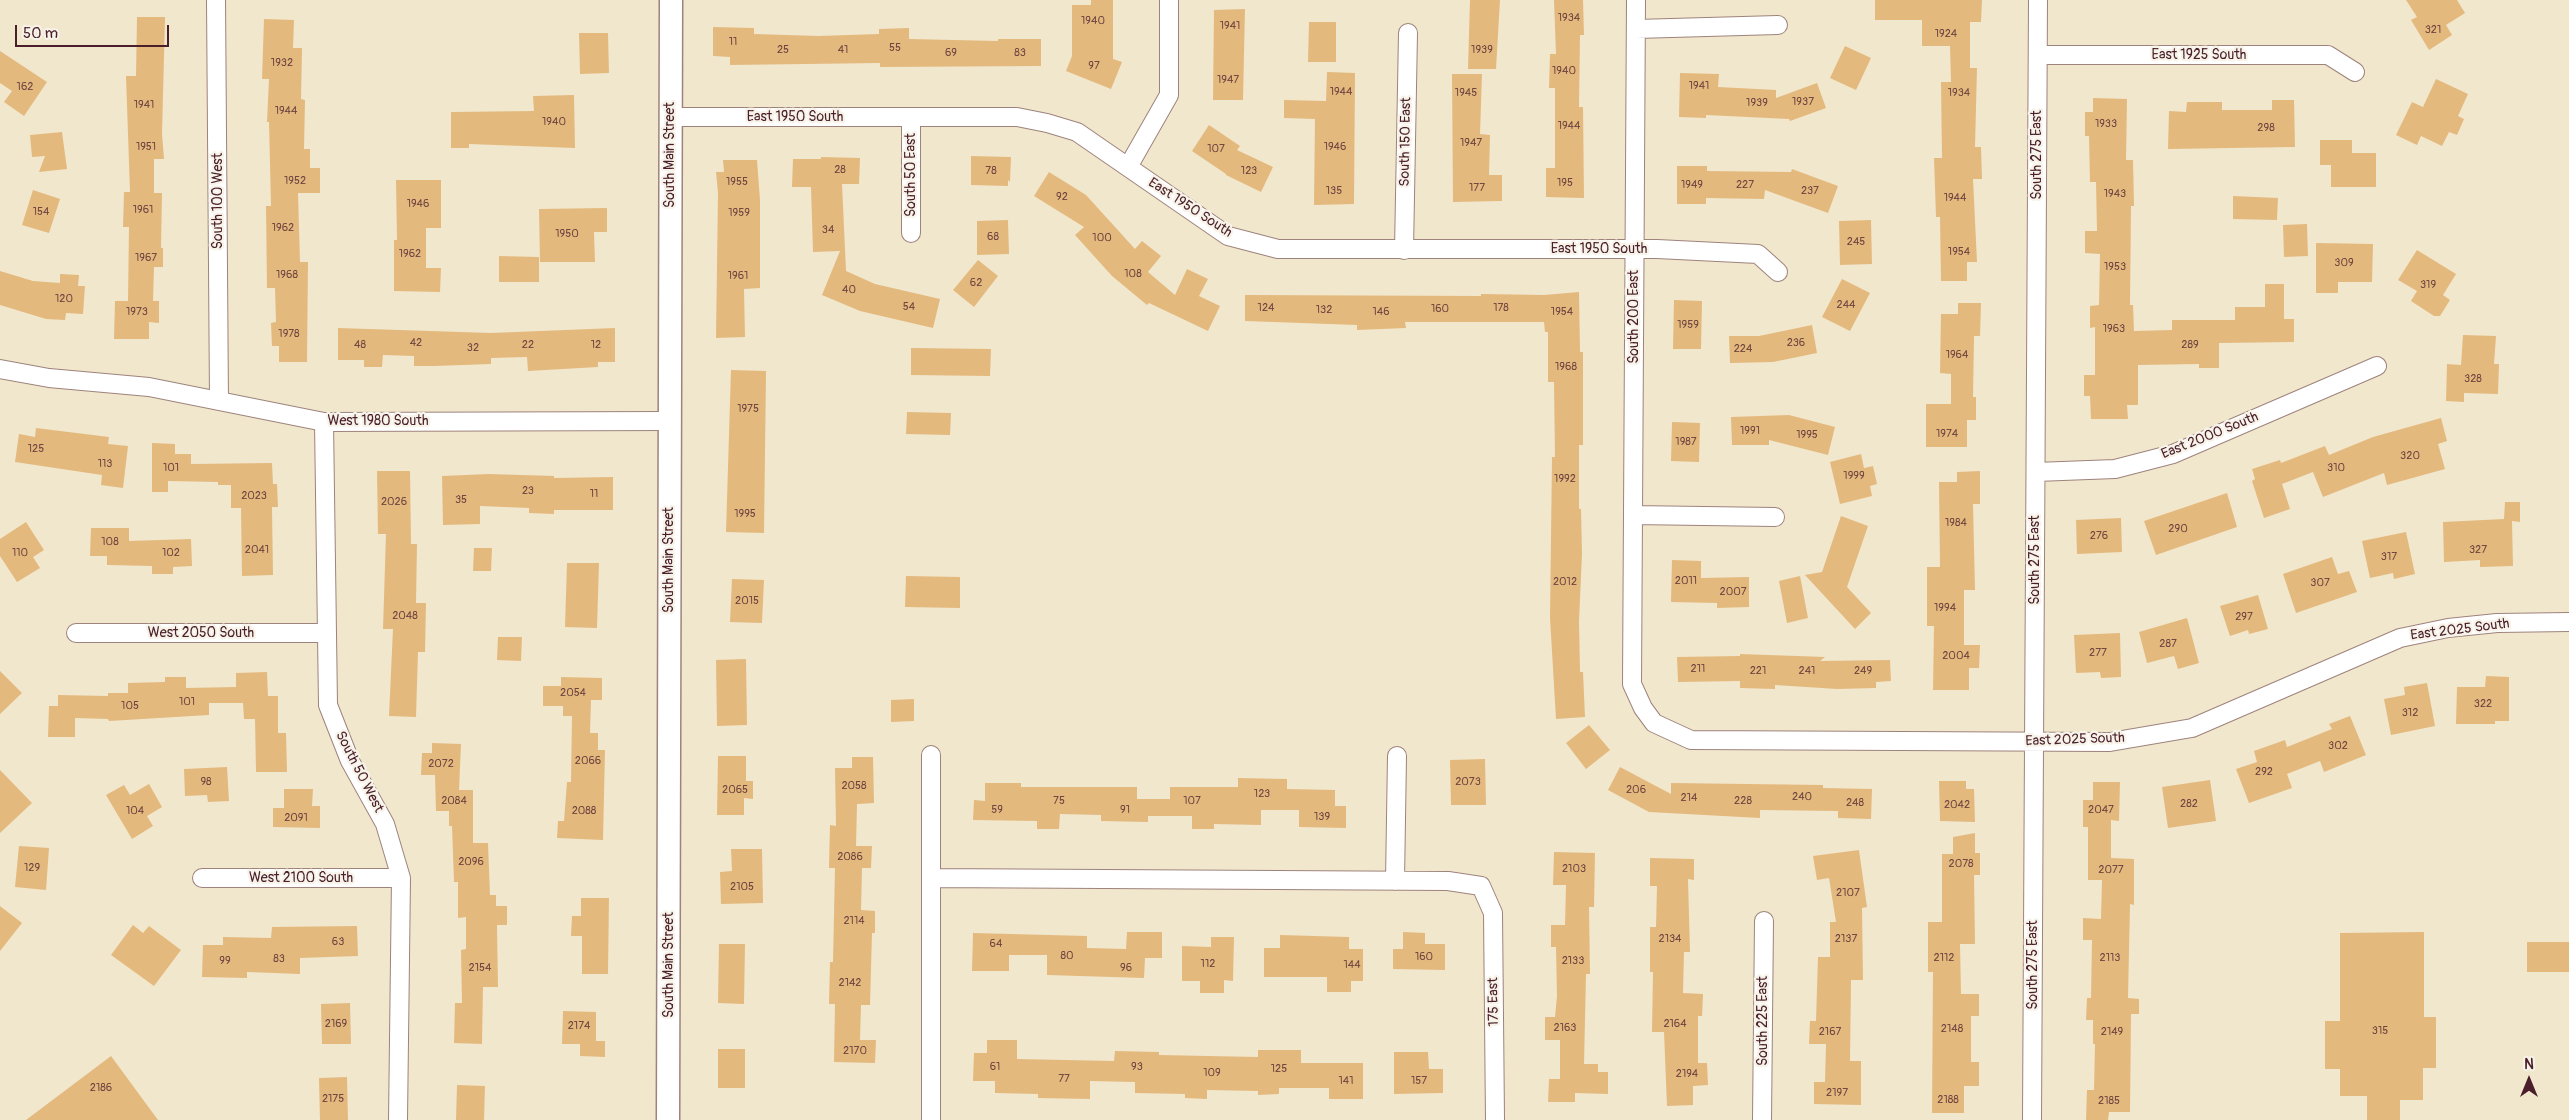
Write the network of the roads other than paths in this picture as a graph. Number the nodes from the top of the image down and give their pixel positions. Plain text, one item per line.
1 (216, 0) edge
2 (671, 0) edge
3 (1169, 0) edge
4 (1636, 0) edge
5 (2038, 0) edge
6 (1778, 25) dead end
7 (1636, 29) junction
8 (1408, 34) dead end
9 (2038, 55) junction
10 (2355, 72) dead end
11 (670, 117) junction
12 (911, 117) junction
13 (1128, 167) junction
14 (911, 232) dead end
15 (1634, 248) junction
16 (1404, 250) junction
17 (1778, 272) dead end
18 (2377, 366) dead end
19 (0, 370) edge
20 (219, 401) junction
21 (670, 421) junction
22 (324, 422) junction
23 (2036, 472) junction
24 (1633, 515) junction
25 (1775, 516) dead end
26 (2569, 622) edge
27 (76, 633) dead end
28 (327, 633) junction
29 (1654, 724) joint
30 (2034, 742) junction
31 (931, 754) dead end
32 (1397, 756) dead end
33 (202, 878) dead end
34 (401, 878) junction
35 (932, 878) junction
36 (1395, 881) junction
37 (1764, 921) dead end
38 (398, 1120) edge
39 (668, 1120) edge
40 (931, 1120) edge
41 (1495, 1120) edge
42 (1762, 1120) edge
43 (2032, 1120) edge

1 - 20 street, South 100 West
2 - 11 street, South Main Street
3 - 13 street
4 - 7 street, South 200 East
5 - 9 street, South 275 East
6 - 7 street
7 - 15 street, South 200 East
8 - 16 street, South 150 East
9 - 10 street, East 1925 South
9 - 23 street, South 275 East
11 - 12 street, East 1950 South
11 - 21 street, South Main Street
12 - 13 street, East 1950 South
12 - 14 street, South 50 East
13 - 16 street, East 1950 South
15 - 16 street, East 1950 South
15 - 17 street, East 1950 South
15 - 24 street, South 200 East
18 - 23 street, East 2000 South
19 - 20 street, West 1980 South
20 - 22 street, West 1980 South
21 - 22 street, West 1980 South
21 - 39 street, South Main Street
22 - 28 street, South 50 West
23 - 30 street, South 275 East
24 - 25 street
24 - 29 street, South 200 East
26 - 30 street, East 2025 South
27 - 28 street, West 2050 South
28 - 34 street, South 50 West
29 - 30 street, East 2025 South
30 - 43 street, South 275 East
31 - 35 street
32 - 36 street
33 - 34 street, West 2100 South
34 - 38 street, South 50 West
35 - 36 street
35 - 40 street
36 - 41 street, 175 East
37 - 42 street, South 225 East

